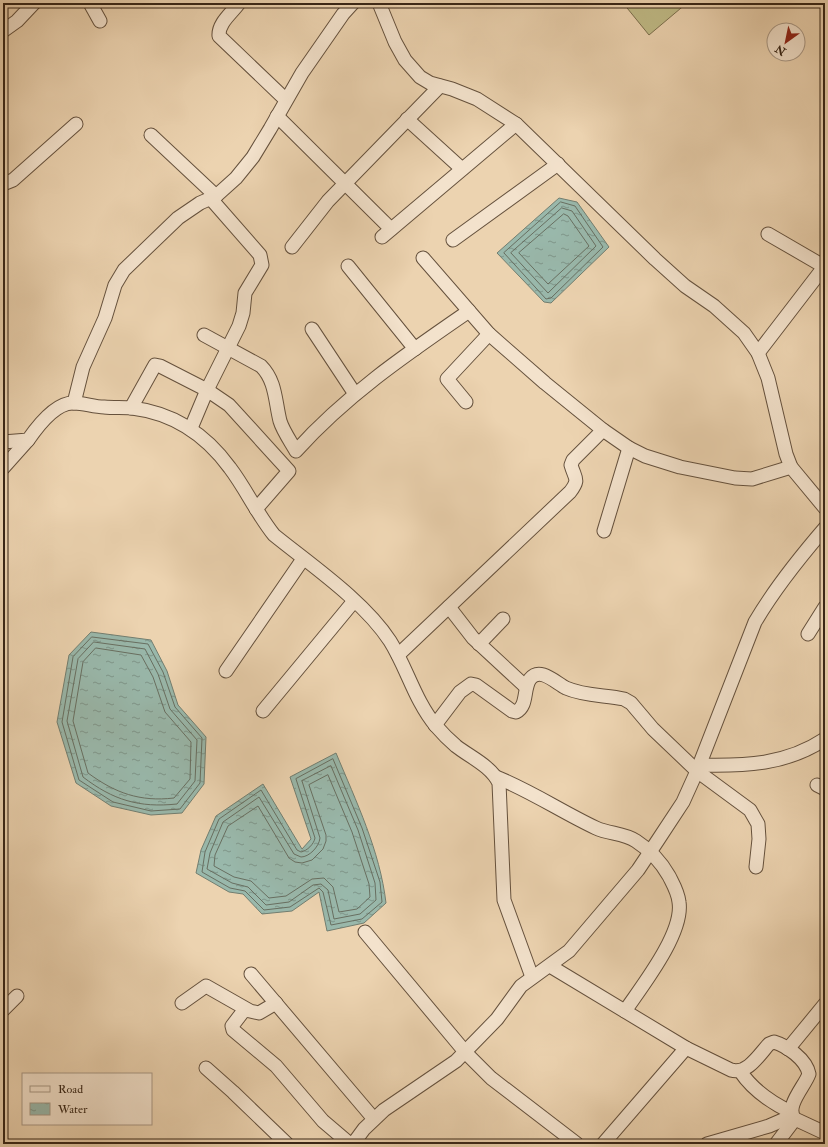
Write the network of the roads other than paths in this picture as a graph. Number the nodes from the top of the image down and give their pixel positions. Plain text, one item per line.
1 (34, 3) edge
2 (90, 3) edge
3 (239, 3) edge
4 (353, 3) edge
5 (380, 3) edge
6 (100, 21) dead end
7 (3, 31) edge
8 (440, 86) junction
9 (286, 100) junction
10 (278, 116) junction
11 (407, 119) junction
12 (76, 124) dead end
13 (516, 124) junction
14 (151, 135) dead end
15 (558, 164) junction
16 (462, 169) junction
17 (3, 184) edge
18 (345, 184) junction
19 (214, 197) junction
20 (768, 234) dead end
21 (453, 240) dead end
22 (292, 247) dead end
23 (423, 258) dead end
24 (348, 266) dead end
25 (825, 267) edge
26 (469, 311) junction
27 (312, 329) dead end
28 (489, 334) junction
29 (204, 335) dead end
30 (228, 349) junction
31 (415, 349) junction
32 (758, 353) junction
33 (208, 390) junction
34 (355, 394) junction
35 (466, 402) dead end
36 (74, 403) junction
37 (131, 408) junction
38 (191, 428) junction
39 (603, 430) junction
40 (28, 440) junction
41 (3, 442) edge
42 (630, 448) junction
43 (791, 467) junction
44 (3, 468) edge
45 (825, 507) edge
46 (256, 509) junction
47 (825, 528) edge
48 (604, 531) dead end
49 (303, 559) junction
50 (354, 601) junction
51 (449, 607) junction
52 (825, 607) edge
53 (503, 619) dead end
54 (808, 634) dead end
55 (479, 644) junction
56 (398, 655) junction
57 (226, 672) dead end
58 (526, 687) junction
59 (263, 711) dead end
60 (435, 725) junction
61 (825, 739) edge
62 (698, 768) junction
63 (496, 777) junction
64 (650, 852) junction
65 (756, 866) dead end
66 (365, 932) dead end
67 (550, 966) junction
68 (251, 974) dead end
69 (532, 977) junction
70 (17, 996) dead end
71 (182, 1003) dead end
72 (276, 1003) junction
73 (825, 1004) edge
74 (245, 1009) junction
75 (3, 1010) edge
76 (625, 1011) junction
77 (686, 1048) junction
78 (788, 1049) junction
79 (466, 1053) junction
80 (206, 1068) dead end
81 (740, 1071) junction
82 (793, 1116) junction
83 (374, 1119) junction
84 (823, 1128) edge
85 (287, 1144) edge
86 (350, 1144) edge
87 (354, 1144) edge
88 (577, 1144) edge
89 (603, 1144) edge
90 (707, 1144) edge
91 (776, 1144) edge

1 - 7 street
2 - 6 street
3 - 9 street
4 - 9 street
5 - 8 street
8 - 11 street
8 - 13 street
9 - 10 street
10 - 18 street
10 - 19 street
11 - 16 street
11 - 18 street
12 - 17 street
13 - 15 street
13 - 16 street
14 - 19 street
15 - 21 street
15 - 32 street
16 - 18 street
18 - 22 street
19 - 30 street
19 - 36 street
20 - 25 street
23 - 26 street
24 - 31 street
25 - 32 street
26 - 28 street
26 - 31 street
27 - 34 street
28 - 35 street
28 - 39 street
29 - 30 street
30 - 33 street
30 - 34 street
31 - 34 street
32 - 43 street
33 - 37 street
33 - 38 street
33 - 46 street
36 - 37 street
36 - 40 street
37 - 38 street
38 - 46 street
39 - 42 street
39 - 51 street
40 - 41 street
40 - 44 street
42 - 43 street
42 - 48 street
43 - 45 street
46 - 49 street
47 - 62 street
49 - 50 street
49 - 57 street
50 - 56 street
50 - 59 street
51 - 55 street
51 - 56 street
52 - 54 street
53 - 55 street
55 - 58 street
56 - 60 street
58 - 60 street
58 - 62 street
60 - 63 street
61 - 62 street
62 - 64 street
62 - 65 street
63 - 64 street
63 - 69 street
64 - 67 street
64 - 76 street
66 - 79 street
67 - 69 street
67 - 76 street
68 - 72 street
69 - 79 street
70 - 75 street
71 - 74 street
72 - 74 street
72 - 83 street
73 - 78 street
74 - 86 street
76 - 77 street
77 - 81 street
77 - 89 street
78 - 81 street
78 - 82 street
79 - 83 street
79 - 88 street
80 - 85 street
81 - 82 street
82 - 84 street
82 - 90 street
82 - 91 street
83 - 87 street

